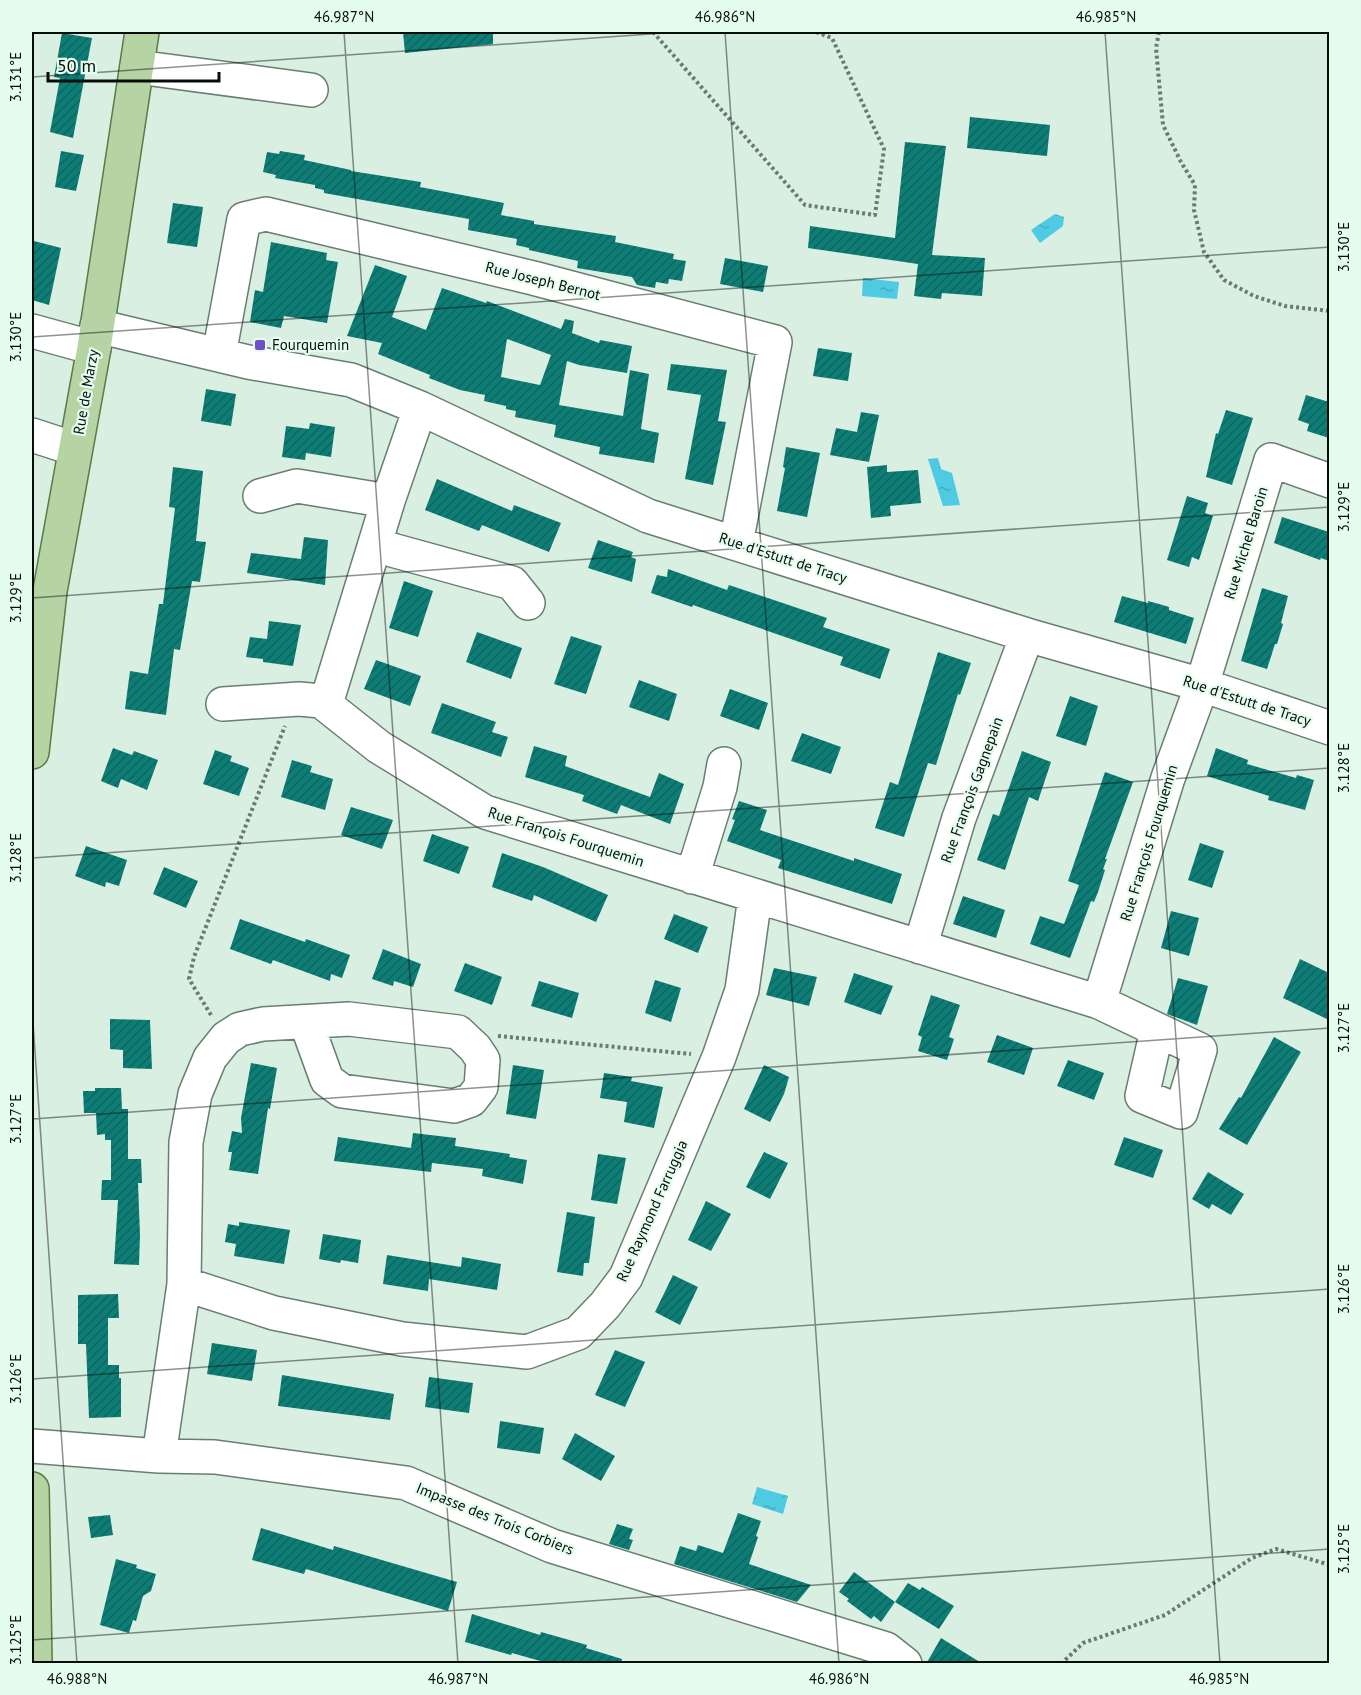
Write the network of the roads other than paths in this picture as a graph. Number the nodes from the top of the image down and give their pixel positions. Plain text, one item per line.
1 (142, 32) edge
2 (137, 67) junction
3 (311, 90) dead end
4 (32, 331) edge
5 (96, 337) junction
6 (234, 358) junction
7 (420, 408) junction
8 (32, 435) edge
9 (75, 449) junction
10 (1329, 481) edge
11 (260, 496) dead end
12 (388, 501) junction
13 (377, 542) junction
14 (736, 543) junction
15 (528, 603) dead end
16 (1026, 635) junction
17 (1203, 685) junction
18 (310, 700) junction
19 (223, 704) dead end
20 (1329, 728) edge
21 (32, 752) edge
22 (724, 764) dead end
23 (692, 877) junction
24 (758, 898) junction
25 (920, 947) junction
26 (1099, 1002) junction
27 (306, 1022) junction
28 (1157, 1030) dead end
29 (184, 1284) junction
30 (32, 1446) edge
31 (159, 1456) junction
32 (32, 1489) edge
33 (32, 1518) edge
34 (35, 1663) edge
35 (905, 1664) edge

1 - 2 main road, Rue de Marzy
2 - 3 street
2 - 5 main road, Rue de Marzy
4 - 5 street, Rue d'Estutt de Tracy
5 - 6 street, Rue d'Estutt de Tracy
5 - 9 main road, Rue de Marzy
6 - 7 street, Rue d'Estutt de Tracy
6 - 14 street, Rue Joseph Bernot
7 - 12 street
7 - 14 street, Rue d'Estutt de Tracy
8 - 9 street
9 - 21 main road, Rue de Marzy
10 - 17 street, Rue Michel Baroin
11 - 12 street
12 - 13 street
13 - 15 street
13 - 18 street
14 - 16 street, Rue d'Estutt de Tracy
16 - 17 street, Rue d'Estutt de Tracy
16 - 25 street, Rue François Gagnepain
17 - 20 street, Rue d'Estutt de Tracy
17 - 26 street, Rue François Fourquemin
18 - 19 street
18 - 23 street, Rue François Fourquemin
22 - 23 street
23 - 24 street, Rue François Fourquemin
24 - 25 street, Rue François Fourquemin
24 - 29 street, Rue Raymond Farruggia
25 - 26 street, Rue François Fourquemin
26 - 28 street, Rue François Fourquemin
27 - 27 street
27 - 29 street
29 - 31 street
30 - 31 street, Impasse des Trois Corbiers
31 - 35 street, Impasse des Trois Corbiers
32 - 33 main road
33 - 34 main road

